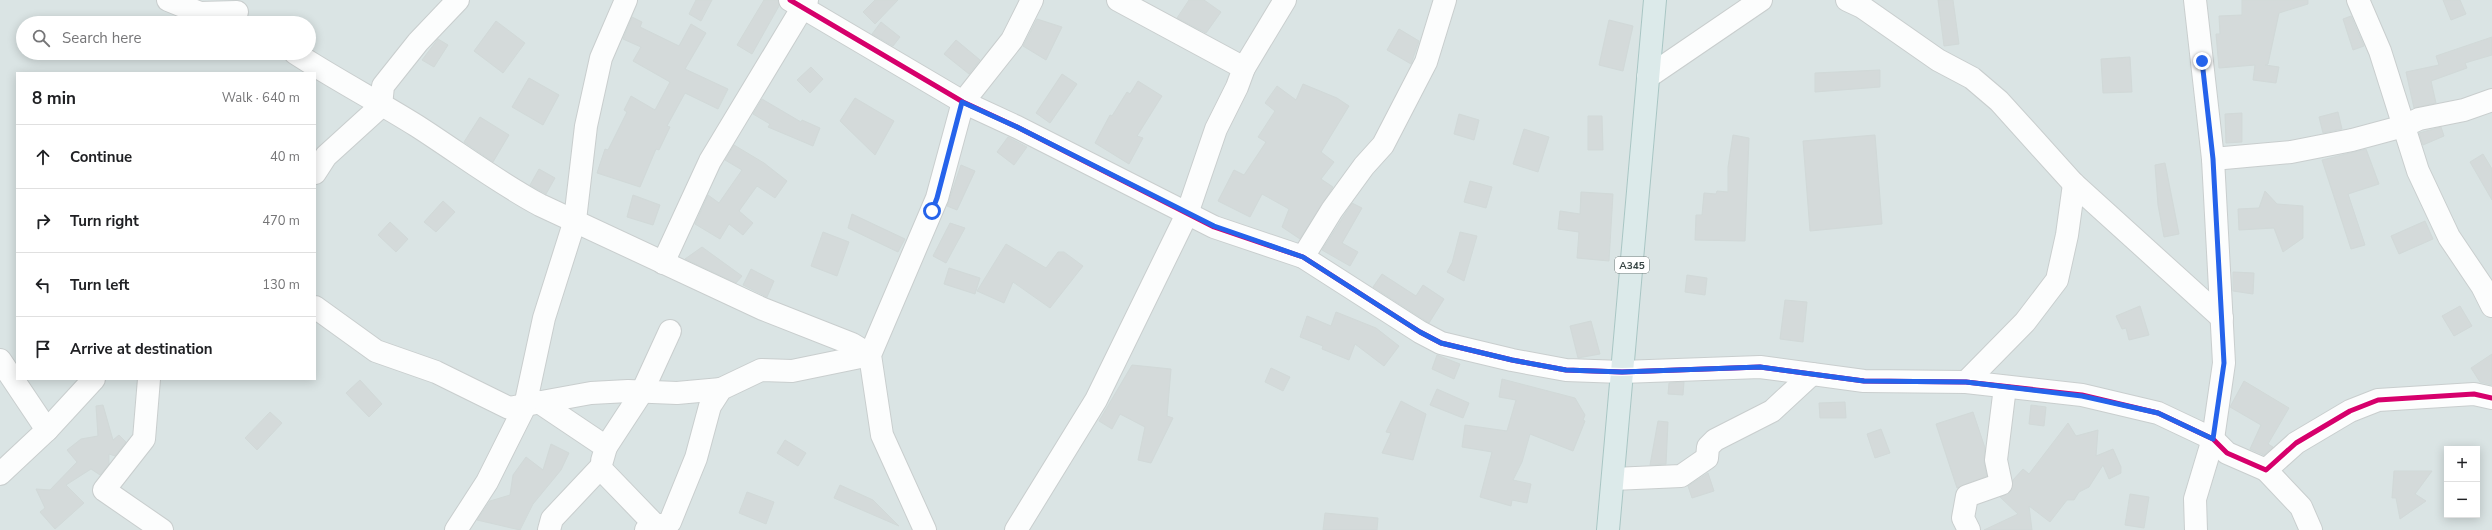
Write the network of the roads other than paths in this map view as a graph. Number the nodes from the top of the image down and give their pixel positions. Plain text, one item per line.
1 (168, 0) edge
2 (458, 0) edge
3 (626, 0) edge
4 (1032, 0) edge
5 (1118, 0) edge
6 (1285, 0) edge
7 (1445, 0) edge
8 (1655, 0) edge
9 (1761, 0) edge
10 (1847, 0) edge
11 (2194, 0) edge
12 (2358, 0) edge
13 (800, 2) edge
14 (239, 12) edge
15 (305, 60) edge
16 (1244, 68) junction
17 (1648, 77) junction
18 (2492, 100) edge
19 (962, 102) junction
20 (381, 106) junction
21 (2404, 126) junction
22 (2213, 159) junction
23 (316, 171) edge
24 (2074, 184) junction
25 (1187, 214) junction
26 (575, 220) junction
27 (1303, 257) junction
28 (663, 263) junction
29 (2492, 306) edge
30 (316, 308) edge
31 (2222, 318) junction
32 (670, 331) dead end
33 (870, 355) junction
34 (0, 360) edge
35 (1622, 372) junction
36 (1812, 374) junction
37 (93, 380) edge
38 (149, 380) edge
39 (1966, 382) junction
40 (2005, 387) junction
41 (721, 389) junction
42 (642, 392) junction
43 (2492, 398) edge
44 (532, 404) junction
45 (47, 430) junction
46 (2213, 439) junction
47 (606, 447) junction
48 (600, 468) junction
49 (2266, 470) junction
50 (0, 474) edge
51 (1613, 479) junction
52 (663, 527) edge
53 (162, 530) edge
54 (456, 530) edge
55 (549, 530) edge
56 (925, 530) edge
57 (1016, 530) edge
58 (1608, 530) edge
59 (1969, 530) edge
60 (2196, 530) edge
61 (2311, 530) edge

1 - 14 street
2 - 20 street
3 - 26 street
4 - 19 street
5 - 16 street
6 - 16 street
7 - 27 street
8 - 17 highway, A345
9 - 17 street
10 - 24 street
11 - 22 street
12 - 21 street
13 - 19 street
13 - 28 street
15 - 20 street
16 - 25 street
17 - 35 highway, A345
18 - 21 street
19 - 25 street
19 - 33 street
20 - 23 street
20 - 26 street
21 - 22 street
21 - 29 street
22 - 31 street
24 - 31 street
24 - 39 street
25 - 27 street
25 - 57 street
26 - 28 street
26 - 44 street
27 - 35 street
28 - 33 street
30 - 44 street
31 - 46 street
32 - 42 street
33 - 41 street
33 - 56 street
34 - 45 street
35 - 36 street
35 - 51 highway, A345
36 - 39 street
36 - 51 street
37 - 45 street
38 - 53 street
39 - 40 street
40 - 46 street
40 - 59 street
41 - 42 street
41 - 52 street
42 - 44 street
42 - 47 street
43 - 49 street
44 - 47 street
44 - 54 street
45 - 50 street
46 - 49 street
46 - 60 street
47 - 48 street
48 - 52 street
48 - 55 street
49 - 61 street
51 - 58 highway, A345

